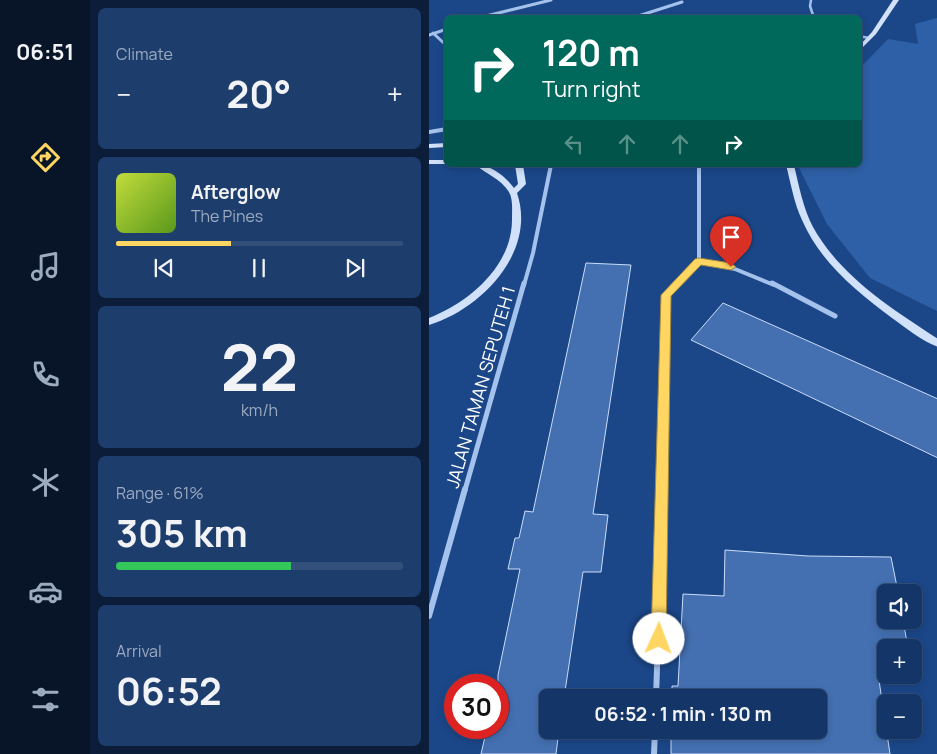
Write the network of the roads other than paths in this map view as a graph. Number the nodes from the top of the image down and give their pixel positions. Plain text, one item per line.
1 (551, 0) edge
2 (811, 0) edge
3 (896, 0) edge
4 (682, 2) dead end
5 (490, 15) edge
6 (641, 15) edge
7 (813, 15) edge
8 (444, 30) edge
9 (431, 34) edge
10 (862, 37) edge
11 (869, 38) junction
12 (444, 44) edge
13 (862, 46) edge
14 (444, 130) edge
15 (429, 132) edge
16 (444, 145) edge
17 (429, 146) edge
18 (444, 148) edge
19 (444, 160) edge
20 (431, 162) edge
21 (483, 167) edge
22 (520, 167) edge
23 (551, 167) edge
24 (699, 167) edge
25 (790, 167) edge
26 (514, 192) junction
27 (699, 261) junction
28 (835, 316) dead end
29 (429, 322) edge
30 (937, 344) edge
31 (429, 616) edge
32 (656, 689) edge
33 (655, 739) edge
34 (654, 754) edge

1 - 5 street
2 - 7 lane
3 - 11 street
4 - 6 street
8 - 9 street
9 - 12 street
10 - 11 lane
11 - 13 street
14 - 15 street
16 - 17 street
17 - 18 street
19 - 20 street
21 - 26 street
22 - 26 street
23 - 31 street, JALAN TAMAN SEPUTEH 1
24 - 27 street
25 - 30 street
26 - 29 street
27 - 28 street
27 - 32 street
33 - 34 street

